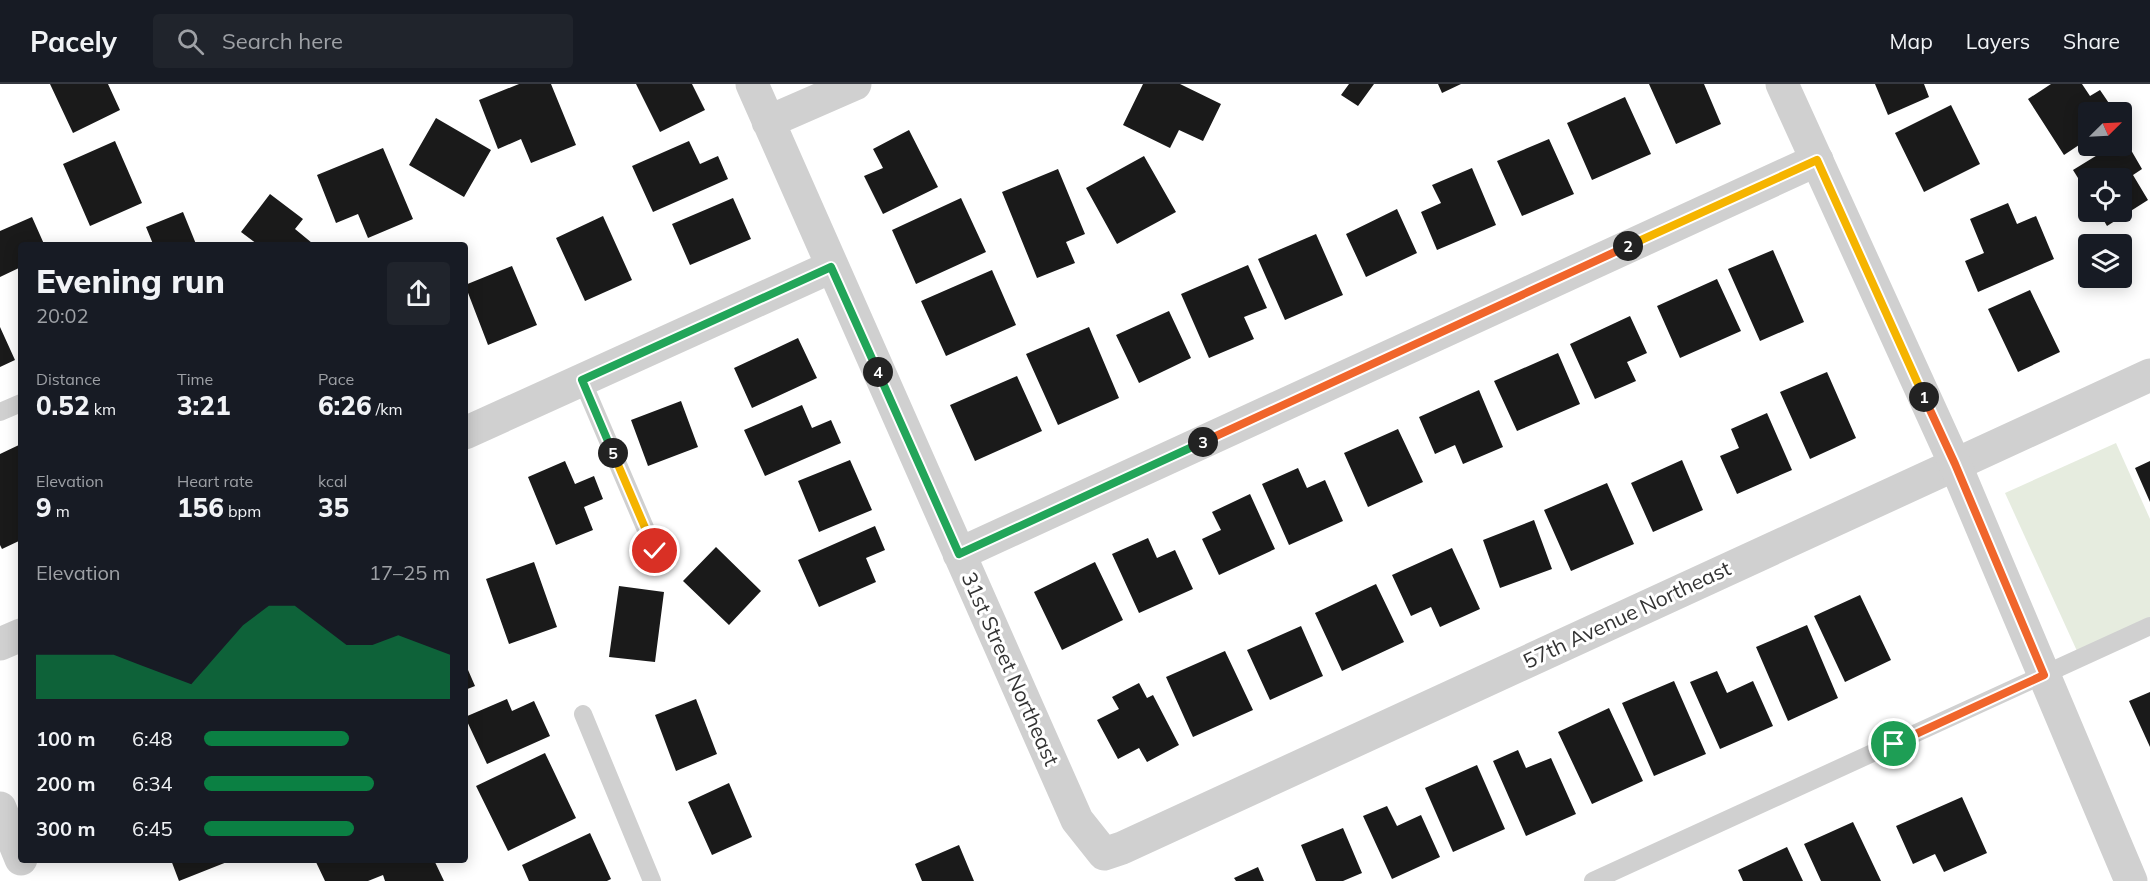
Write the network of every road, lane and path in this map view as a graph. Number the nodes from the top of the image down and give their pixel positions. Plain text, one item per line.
1 (752, 84) edge
2 (855, 84) edge
3 (1782, 84) edge
4 (768, 122) junction
5 (1817, 160) junction
6 (831, 267) junction
7 (2150, 375) edge
8 (582, 380) junction
9 (18, 404) edge
10 (0, 412) edge
11 (468, 432) edge
12 (1955, 464) junction
13 (655, 551) dead end
14 (959, 554) junction
15 (2150, 626) edge
16 (18, 636) edge
17 (0, 644) edge
18 (2044, 675) junction
19 (583, 714) dead end
20 (0, 808) edge
21 (14, 853) edge
22 (1104, 854) joint
23 (20, 863) edge
24 (2137, 878) edge
25 (30, 881) edge
26 (652, 881) edge
27 (1593, 881) edge

1 - 4 street, 31st Street Northeast
2 - 4 street
3 - 5 street
4 - 6 street, 31st Street Northeast
5 - 12 street
5 - 14 street
6 - 8 street
6 - 14 street, 31st Street Northeast
7 - 12 street, 57th Avenue Northeast
8 - 11 street
8 - 13 lane
9 - 10 lane
12 - 18 street
12 - 22 street, 57th Avenue Northeast
14 - 22 street, 31st Street Northeast
15 - 18 lane
16 - 17 street
18 - 24 street
18 - 27 lane
19 - 26 lane
20 - 21 street
23 - 25 street

